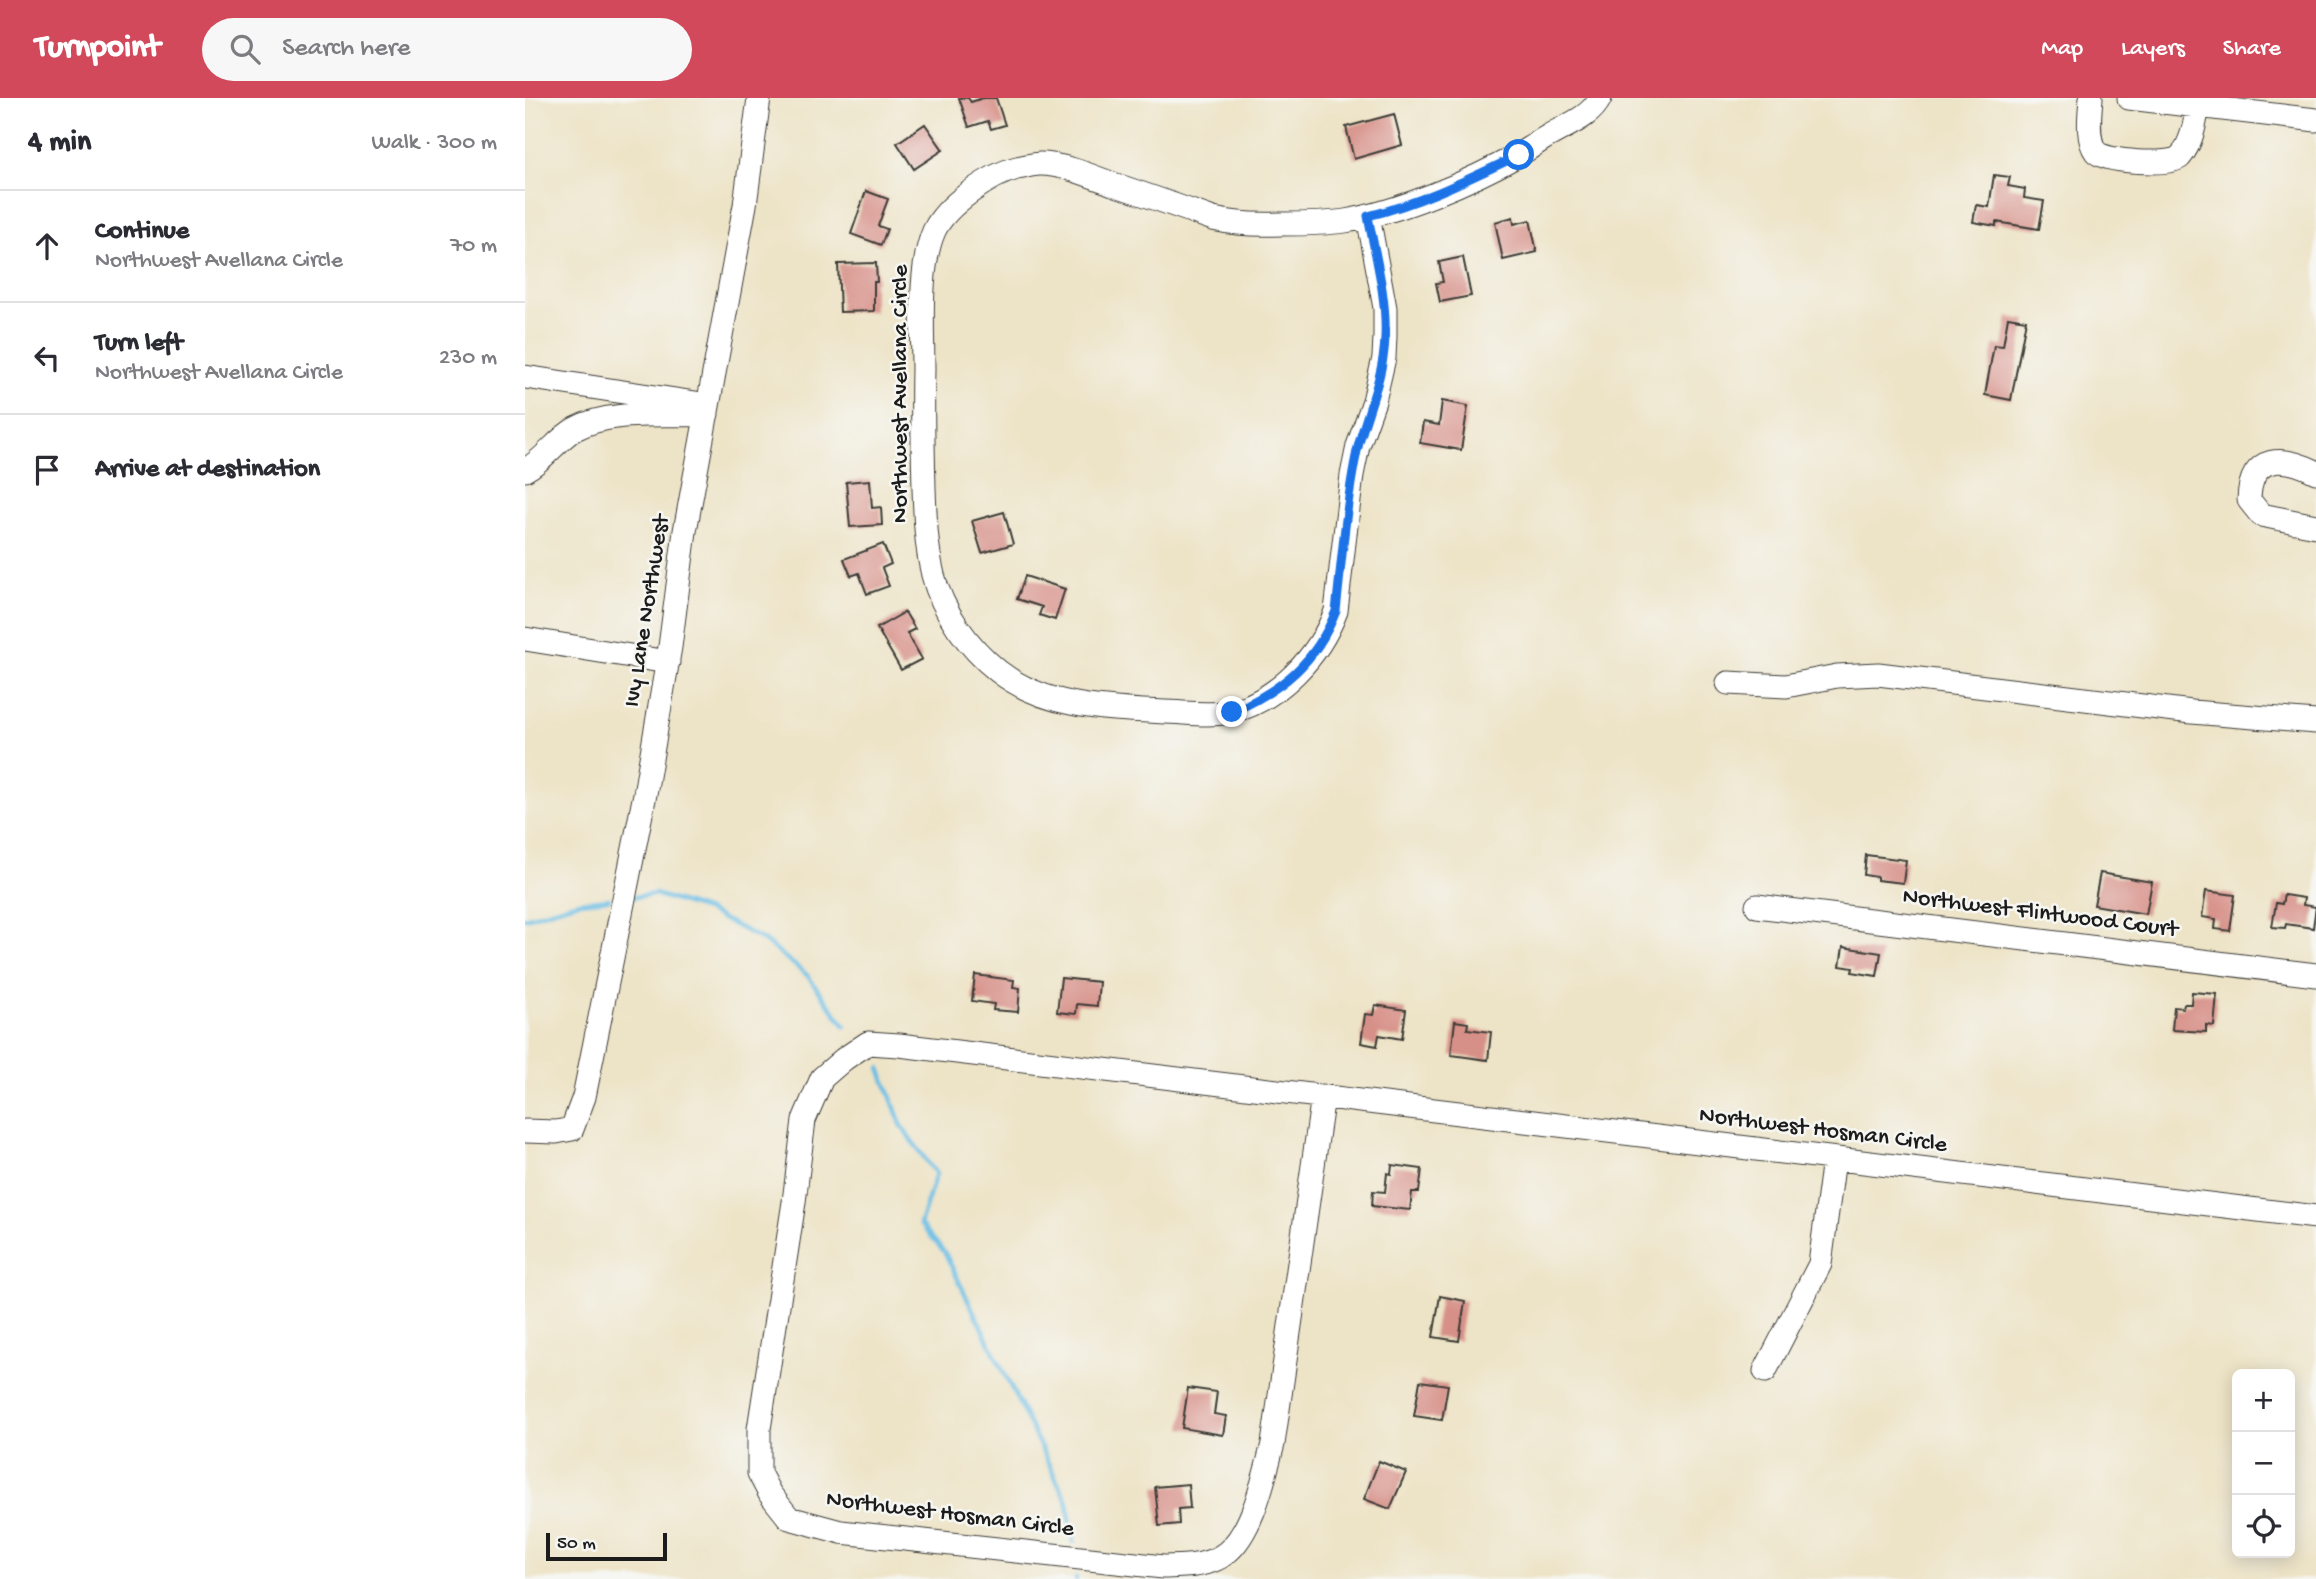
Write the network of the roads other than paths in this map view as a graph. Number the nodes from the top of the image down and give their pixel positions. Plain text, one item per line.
1 (759, 98) edge
2 (1600, 98) edge
3 (2091, 98) edge
4 (2129, 98) edge
5 (2199, 106) junction
6 (2316, 120) edge
7 (1368, 216) junction
8 (525, 377) edge
9 (708, 410) junction
10 (525, 470) edge
11 (2316, 472) edge
12 (2316, 526) edge
13 (525, 639) edge
14 (668, 662) junction
15 (1728, 683) dead end
16 (2316, 722) edge
17 (1757, 906) dead end
18 (2316, 975) edge
19 (1324, 1096) junction
20 (525, 1131) edge
21 (1834, 1159) junction
22 (2316, 1217) edge
23 (1765, 1371) dead end

1 - 9 street, Ivy Lane Northwest
2 - 7 street, Northwest Avellana Circle
3 - 5 street
4 - 5 street
5 - 6 street
7 - 7 street, Northwest Avellana Circle
8 - 9 street
9 - 10 street
9 - 14 street, Ivy Lane Northwest
11 - 12 street
13 - 14 street
14 - 20 street, Ivy Lane Northwest
15 - 16 street
17 - 18 street, Northwest Flintwood Court
19 - 19 street, Northwest Hosman Circle
19 - 21 street, Northwest Hosman Circle
21 - 22 street, Northwest Hosman Circle
21 - 23 street

